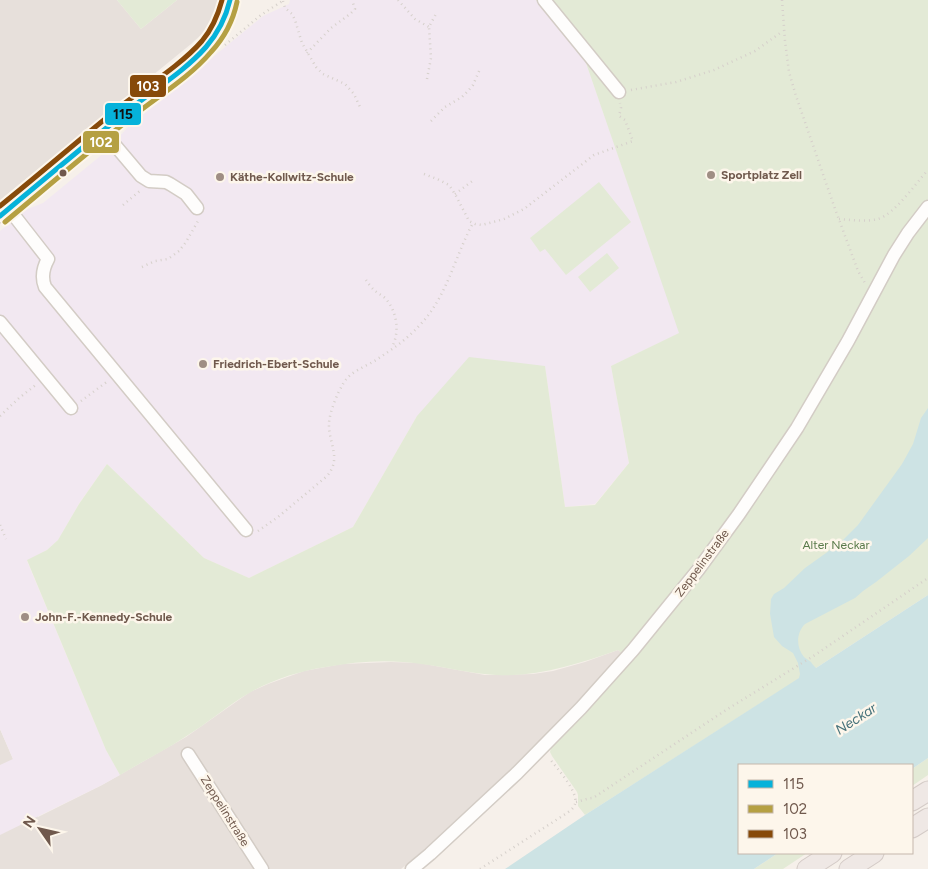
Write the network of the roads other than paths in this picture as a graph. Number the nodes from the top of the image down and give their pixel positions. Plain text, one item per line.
1 (230, 0) edge
2 (544, 0) edge
3 (619, 92) road end
4 (103, 132) junction
5 (928, 207) edge
6 (197, 208) road end
7 (4, 213) edge
8 (0, 322) edge
9 (71, 408) road end
10 (246, 530) road end
11 (188, 754) dead end
12 (928, 791) edge
13 (913, 800) edge
14 (928, 818) edge
15 (913, 827) edge
16 (830, 854) edge
17 (872, 854) edge
18 (262, 869) edge
19 (412, 869) edge
20 (807, 869) edge
21 (849, 869) edge

1 - 4 street
2 - 3 street
4 - 6 street
4 - 7 street
5 - 19 street, Zeppelinstraße
7 - 10 street
8 - 9 street
11 - 18 street, Zeppelinstraße
12 - 13 highway
14 - 15 highway
16 - 20 highway
17 - 21 highway

